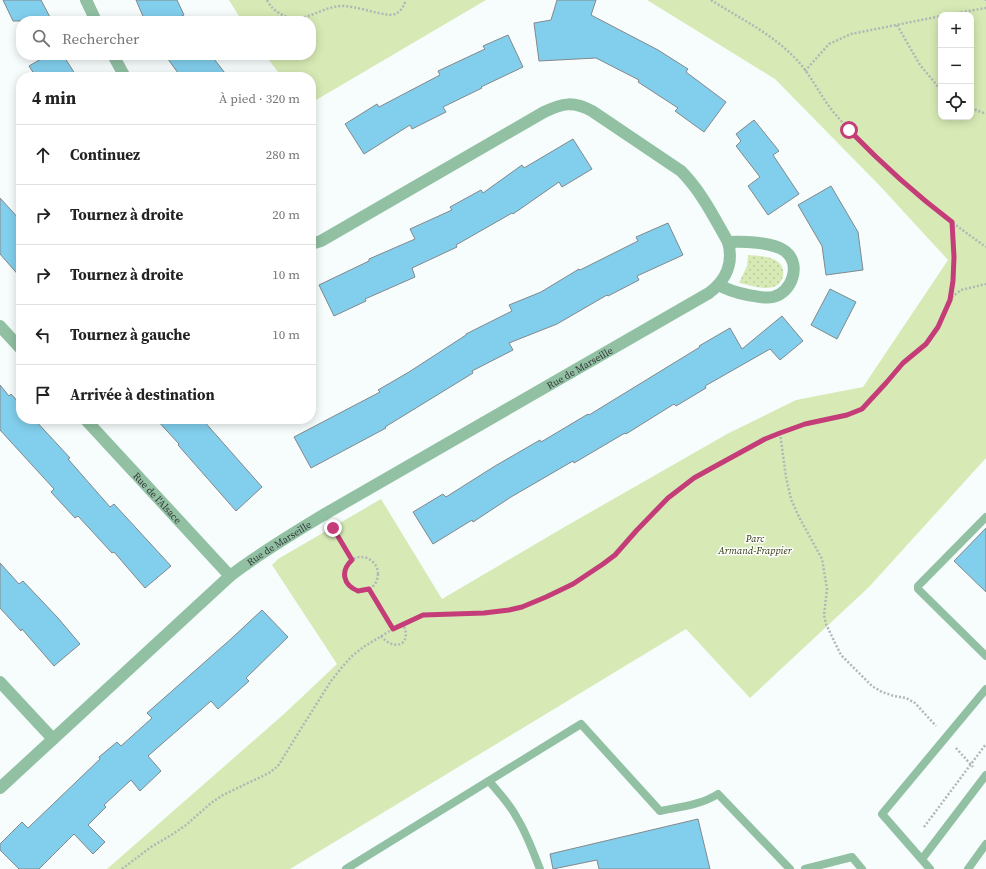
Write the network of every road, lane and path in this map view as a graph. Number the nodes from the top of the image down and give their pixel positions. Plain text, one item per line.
1 (86, 0) edge
2 (267, 0) edge
3 (406, 0) edge
4 (711, 0) edge
5 (986, 8) edge
6 (963, 12) edge
7 (94, 16) edge
8 (284, 16) edge
9 (308, 16) edge
10 (938, 17) edge
11 (897, 25) junction
12 (116, 60) edge
13 (805, 71) junction
14 (122, 72) edge
15 (938, 86) edge
16 (974, 109) edge
17 (986, 114) edge
18 (952, 222) junction
19 (316, 242) edge
20 (728, 242) junction
21 (986, 248) edge
22 (986, 284) edge
23 (719, 285) junction
24 (950, 300) junction
25 (0, 326) edge
26 (16, 344) edge
27 (90, 424) edge
28 (780, 433) junction
29 (986, 517) edge
30 (333, 528) dead end
31 (352, 560) junction
32 (230, 576) junction
33 (369, 589) junction
34 (403, 624) junction
35 (393, 629) junction
36 (381, 636) junction
37 (986, 656) edge
38 (0, 682) edge
39 (986, 689) edge
40 (939, 729) dead end
41 (53, 739) junction
42 (986, 744) edge
43 (952, 745) dead end
44 (970, 764) junction
45 (973, 767) dead end
46 (986, 775) edge
47 (489, 781) junction
48 (0, 788) edge
49 (924, 827) dead end
50 (986, 844) edge
51 (922, 859) junction
52 (122, 869) edge
53 (346, 869) edge
54 (540, 869) edge
55 (790, 869) edge
56 (805, 869) edge
57 (862, 869) edge
58 (930, 869) edge
59 (968, 869) edge

1 - 7 street
2 - 8 path
3 - 9 path
4 - 13 path
5 - 6 path
10 - 11 path
11 - 13 path
11 - 15 path
12 - 14 street
13 - 18 path
16 - 17 path
18 - 21 path
18 - 24 path
19 - 20 street, Rue de Marseille
20 - 23 street, Rue de Marseille
20 - 23 street
22 - 24 path
23 - 32 street, Rue de Marseille
24 - 28 path
25 - 26 street
27 - 32 street, Rue de l'Alsace
28 - 34 path
28 - 40 path
29 - 37 lane
30 - 31 path
31 - 33 path
31 - 33 path
32 - 41 street, Rue de Marseille
33 - 35 path
34 - 35 path
34 - 36 path
35 - 36 path
36 - 52 path
38 - 41 street
39 - 51 lane
41 - 48 street, Rue de Marseille
42 - 44 path
43 - 44 path
44 - 45 path
44 - 49 path
46 - 51 lane
47 - 53 lane
47 - 54 lane
47 - 55 lane
50 - 59 lane
51 - 58 lane
56 - 57 lane

